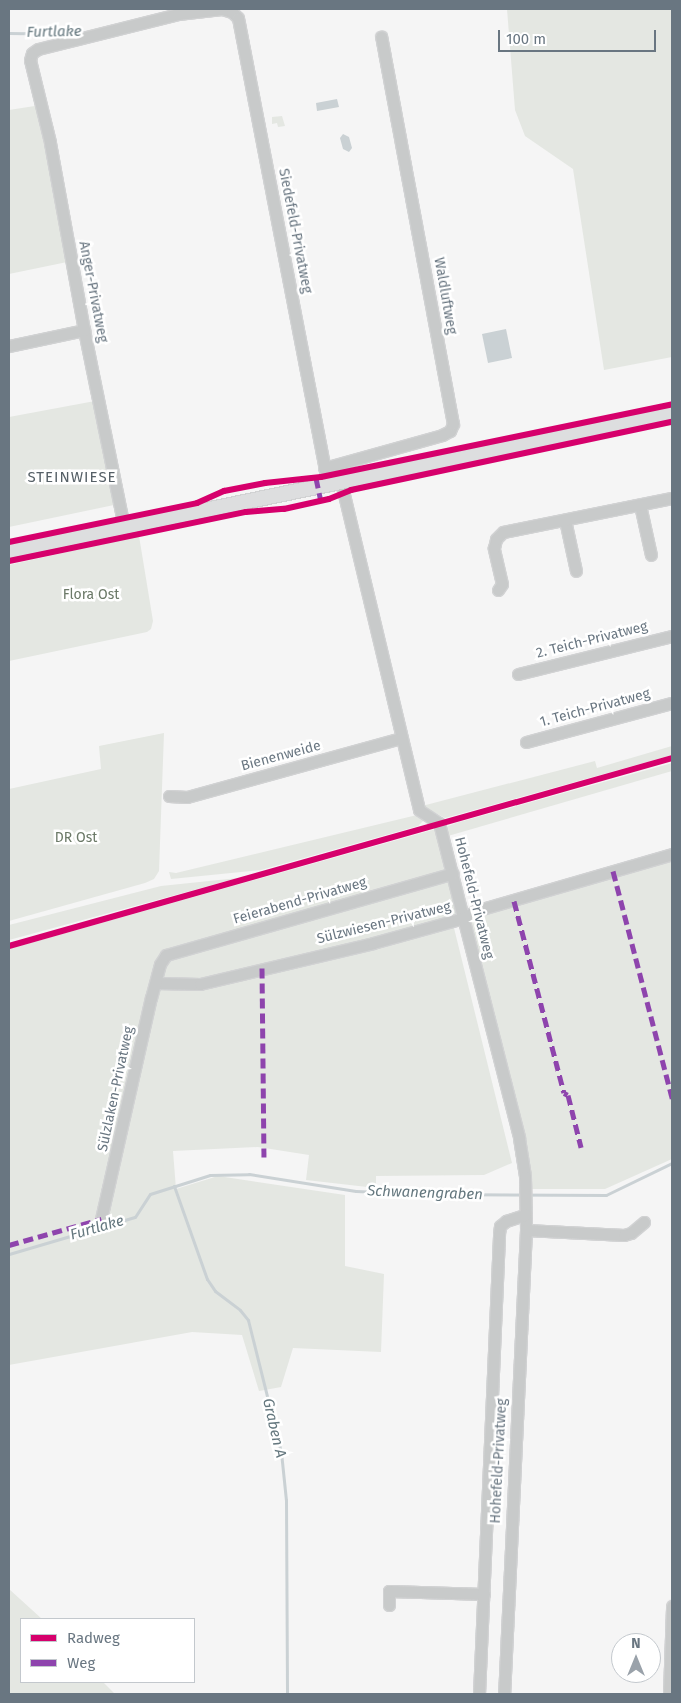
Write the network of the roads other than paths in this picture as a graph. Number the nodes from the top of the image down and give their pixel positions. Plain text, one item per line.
1 (381, 38) dead end
2 (30, 63) joint
3 (84, 330) junction
4 (9, 346) edge
5 (672, 413) edge
6 (324, 468) junction
7 (335, 483) junction
8 (672, 498) edge
9 (640, 505) junction
10 (565, 520) junction
11 (124, 527) junction
12 (9, 551) edge
13 (651, 555) dead end
14 (576, 571) dead end
15 (498, 590) dead end
16 (672, 636) edge
17 (518, 674) dead end
18 (672, 703) edge
19 (401, 738) junction
20 (526, 742) dead end
21 (169, 796) dead end
22 (672, 854) edge
23 (453, 873) junction
24 (464, 918) junction
25 (160, 964) joint
26 (156, 983) junction
27 (525, 1211) junction
28 (102, 1220) dead end
29 (644, 1222) dead end
30 (526, 1230) junction
31 (484, 1594) junction
32 (389, 1605) dead end
33 (672, 1606) edge
34 (479, 1694) edge
35 (504, 1694) edge
36 (669, 1694) edge

1 - 6 street, Waldluftweg
2 - 3 street, Anger-Privatweg
2 - 6 street, Siedefeld-Privatweg
3 - 4 street
3 - 11 street, Anger-Privatweg
5 - 7 main road
6 - 7 street, Siedefeld-Privatweg
7 - 11 main road
7 - 19 street, Hohefeld-Privatweg
8 - 9 street
9 - 10 street
9 - 13 street
10 - 14 street
10 - 15 street
11 - 12 main road
16 - 17 street, 2. Teich-Privatweg
18 - 20 street, 1. Teich-Privatweg
19 - 21 street, Bienenweide
19 - 23 street, Hohefeld-Privatweg
22 - 24 street, Sülzwiesen-Privatweg
23 - 24 street, Hohefeld-Privatweg
23 - 25 street, Feierabend-Privatweg
24 - 26 street, Sülzwiesen-Privatweg
24 - 27 street, Hohefeld-Privatweg
25 - 26 street, Sülzlaken-Privatweg
26 - 28 street, Sülzlaken-Privatweg
27 - 30 street, Hohefeld-Privatweg
27 - 31 street, Hohefeld-Privatweg
29 - 30 street
30 - 35 street, Hohefeld-Privatweg
31 - 32 street
31 - 34 street, Hohefeld-Privatweg
33 - 36 street

